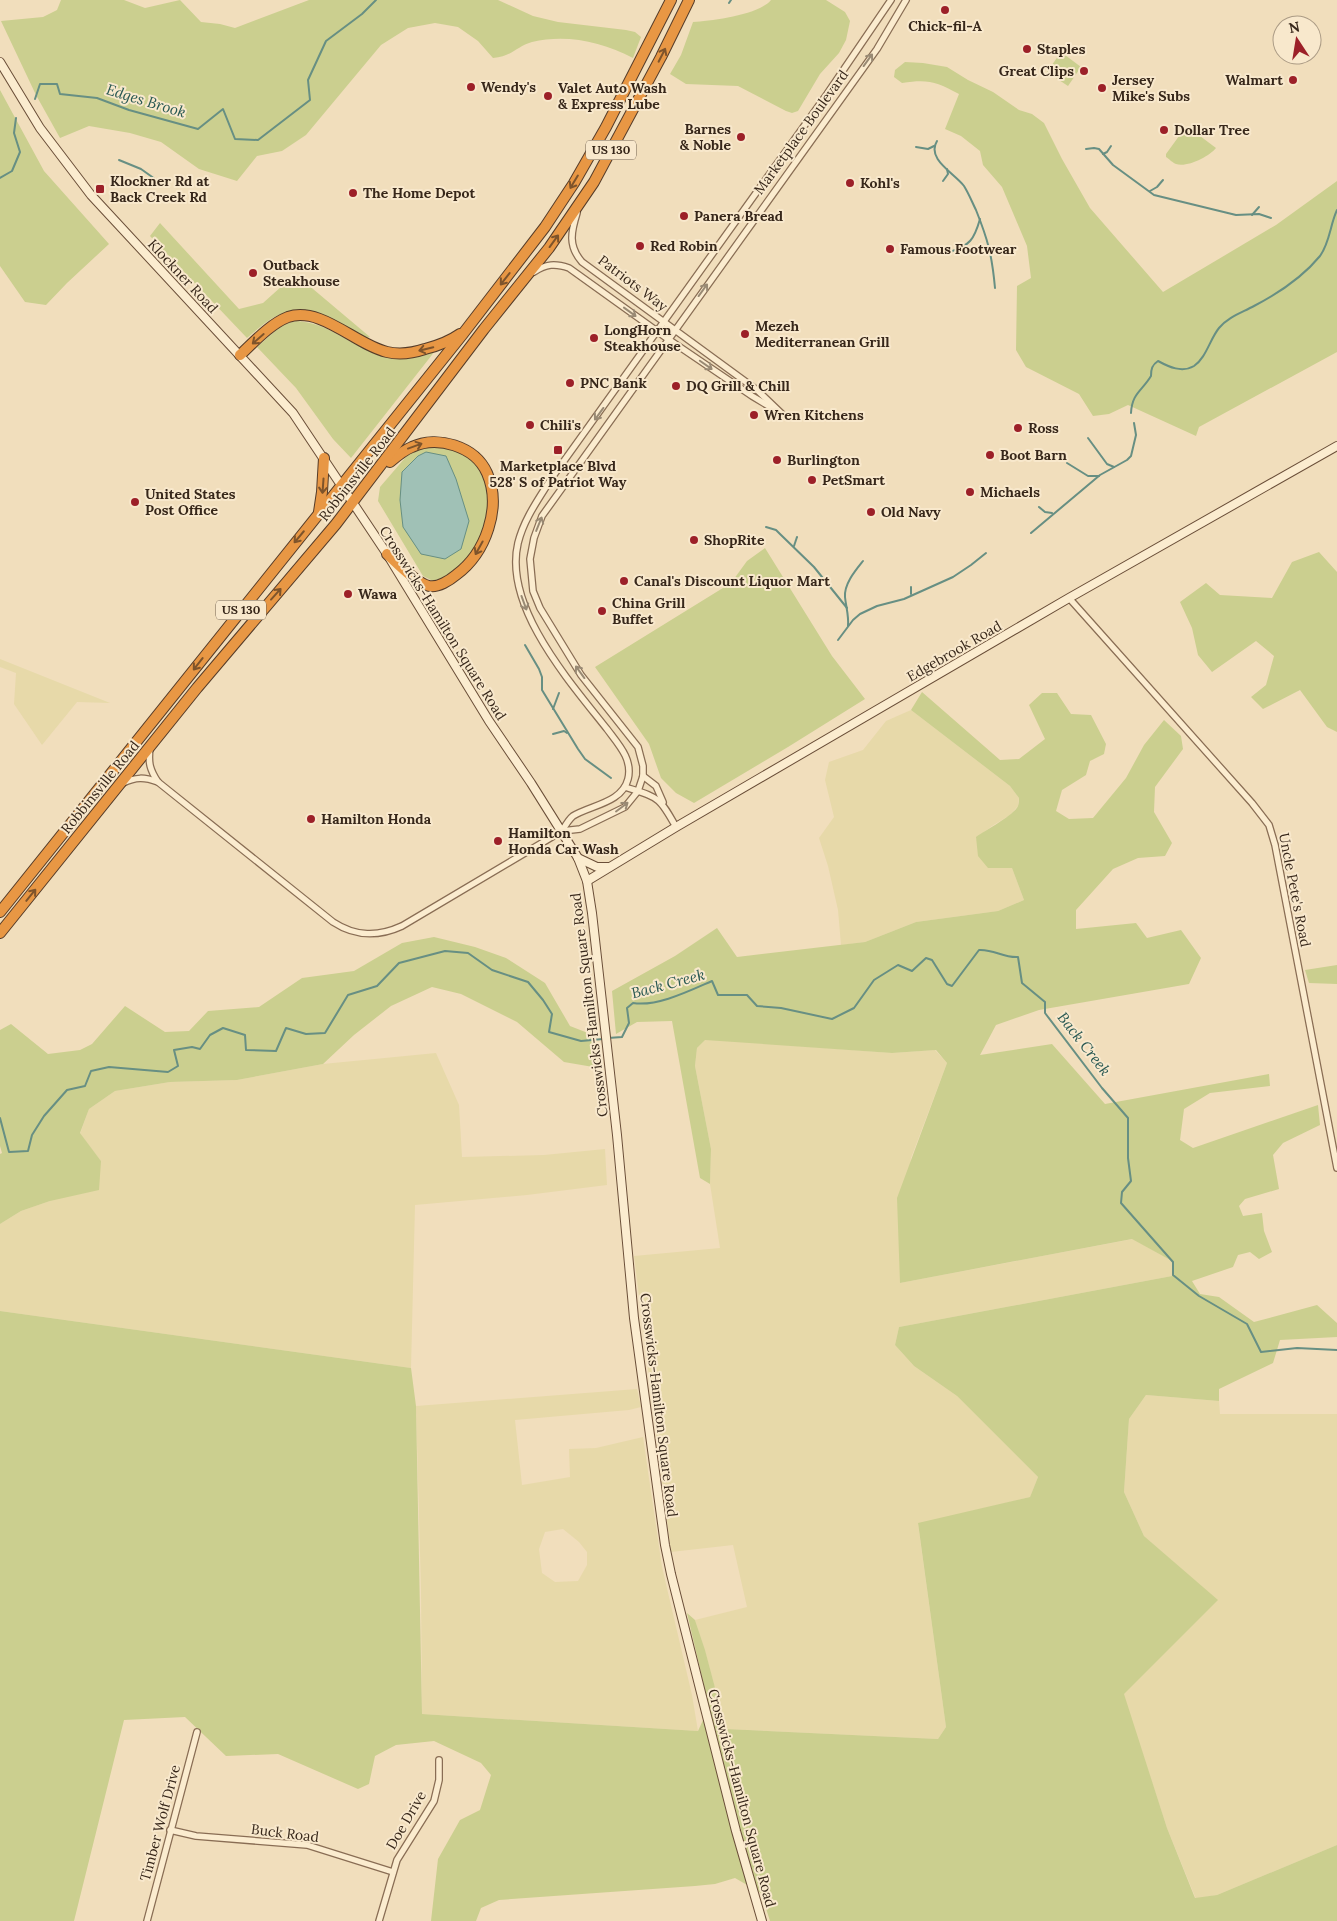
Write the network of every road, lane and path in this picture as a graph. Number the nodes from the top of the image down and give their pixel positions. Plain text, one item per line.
1 (671, 0) edge
2 (689, 0) edge
3 (891, 0) edge
4 (906, 0) edge
5 (0, 62) edge
6 (580, 204) junction
7 (524, 279) junction
8 (664, 322) junction
9 (468, 327) junction
10 (674, 330) junction
11 (657, 331) junction
12 (668, 339) junction
13 (240, 355) junction
14 (1337, 446) edge
15 (324, 458) junction
16 (376, 474) junction
17 (342, 486) junction
18 (353, 503) junction
19 (319, 513) junction
20 (387, 554) junction
21 (1069, 598) junction
22 (142, 735) junction
23 (151, 746) junction
24 (642, 776) junction
25 (158, 782) junction
26 (120, 785) junction
27 (625, 787) junction
28 (638, 791) junction
29 (663, 804) junction
30 (676, 827) junction
31 (562, 831) junction
32 (578, 858) junction
33 (617, 863) junction
34 (605, 871) junction
35 (587, 881) junction
36 (590, 897) junction
37 (0, 912) edge
38 (0, 933) edge
39 (1337, 1168) edge
40 (197, 1732) dead end
41 (439, 1760) dead end
42 (170, 1830) junction
43 (393, 1872) junction
44 (146, 1921) edge
45 (379, 1921) edge
46 (762, 1921) edge

1 -> 9 highway, Robbinsville Road / US 130
6 -> 2 highway, Robbinsville Road / US 130
3 - 8 street, Marketplace Boulevard
10 -> 4 street, Marketplace Boulevard
5 - 13 main road, Klockner Road
7 -> 6 highway, Robbinsville Road / US 130
6 - 8 street, Patriots Way
7 -> 11 street, Patriots Way
7 - 16 highway, Robbinsville Road / US 130
8 - 10 street, Patriots Way
8 - 11 street, Marketplace Boulevard
9 -> 13 highway
9 - 17 highway, Robbinsville Road / US 130
10 - 12 street, Marketplace Boulevard
12 -> 10 street, Patriots Way
11 - 12 street, Patriots Way
11 -> 27 street, Marketplace Boulevard
24 -> 12 street, Marketplace Boulevard
13 - 15 main road, Klockner Road
14 - 21 main road, Edgebrook Road
15 - 17 main road, Klockner Road
15 -> 19 highway
16 - 18 highway, Robbinsville Road / US 130
16 -> 20 highway
17 - 18 main road, Klockner Road
17 - 19 highway, Robbinsville Road / US 130
18 - 20 main road, Crosswicks-Hamilton Square Road
23 -> 18 highway, Robbinsville Road / US 130
19 -> 22 highway, Robbinsville Road / US 130
20 - 31 main road, Crosswicks-Hamilton Square Road
21 - 30 main road, Edgebrook Road
21 - 39 street, Uncle Pete's Road
22 - 26 highway
22 - 37 highway, Robbinsville Road / US 130
23 - 25 street
23 - 26 highway, Robbinsville Road / US 130
24 - 28 street, Marketplace Boulevard
24 - 29 street
25 - 26 street
25 - 31 street
38 -> 26 highway, Robbinsville Road / US 130
27 - 28 street
27 - 31 street
28 - 29 street
31 -> 28 street, Marketplace Boulevard
29 - 30 street
30 - 33 main road, Edgebrook Road
31 - 32 main road, Crosswicks-Hamilton Square Road
32 - 33 main road
32 - 35 main road, Crosswicks-Hamilton Square Road
33 - 34 main road, Edgebrook Road
34 - 35 main road, Edgebrook Road
34 - 36 main road
35 - 36 main road, Crosswicks-Hamilton Square Road
36 - 46 main road, Crosswicks-Hamilton Square Road
40 - 42 street, Timber Wolf Drive
41 - 43 street, Doe Drive
42 - 43 street, Buck Road
42 - 44 street, Timber Wolf Drive
43 - 45 street, Doe Drive

